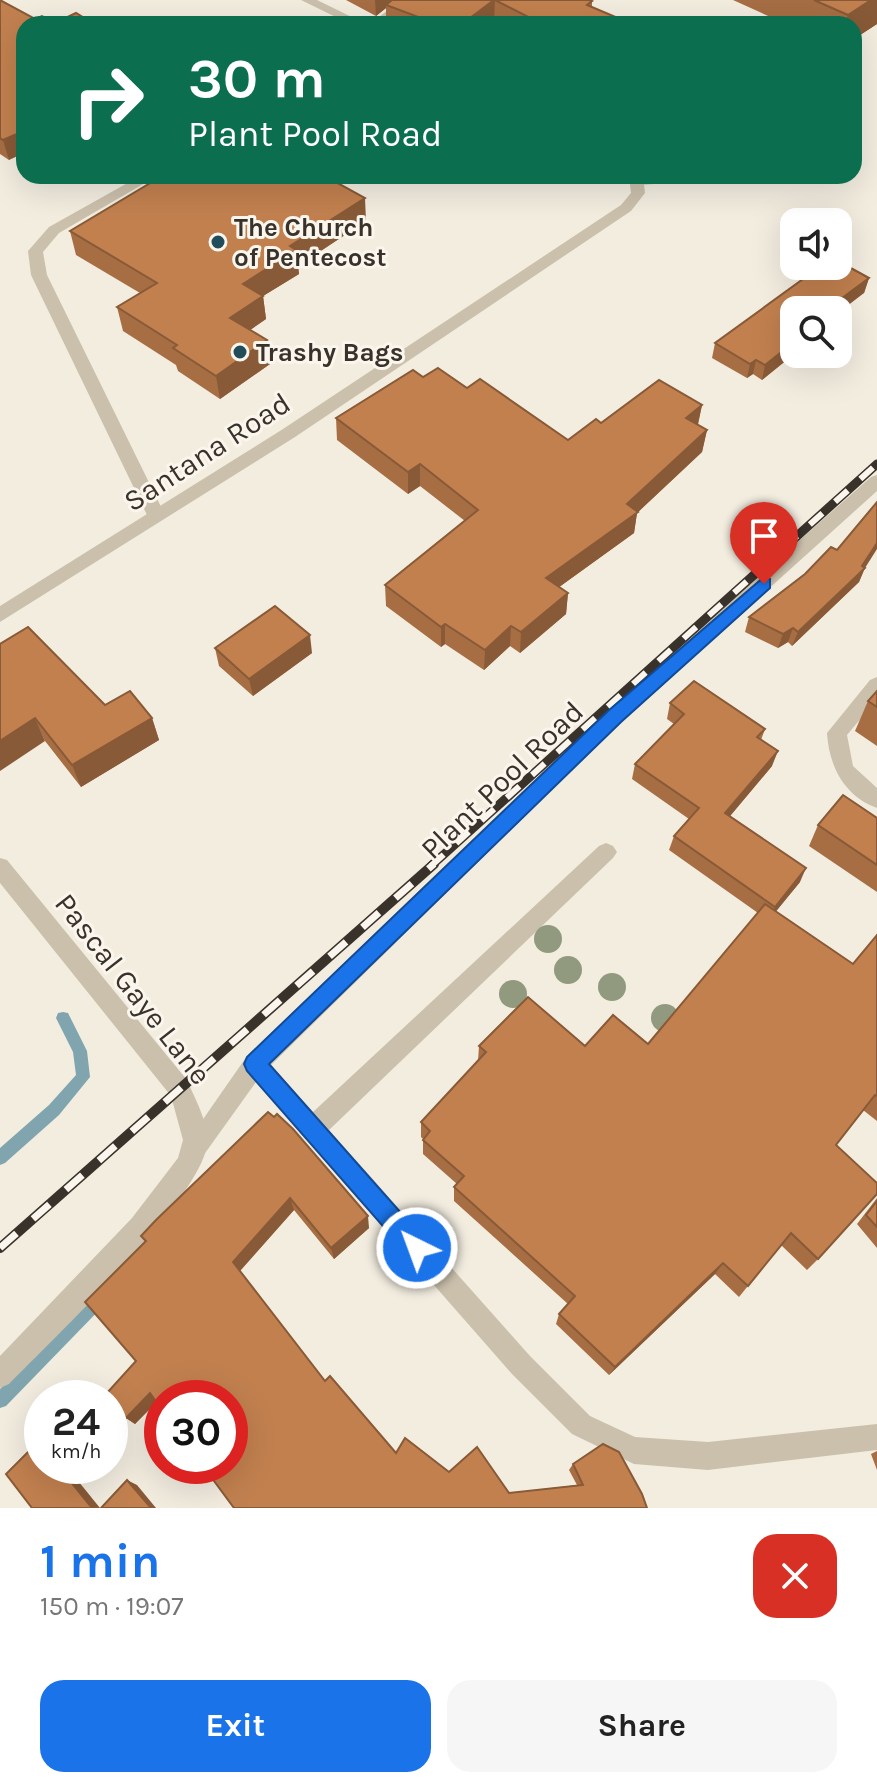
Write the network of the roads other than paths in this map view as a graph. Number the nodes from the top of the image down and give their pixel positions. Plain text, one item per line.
1 (307, 0) edge
2 (409, 0) edge
3 (342, 16) edge
4 (387, 16) edge
5 (136, 184) edge
6 (636, 184) edge
7 (877, 481) edge
8 (157, 517) junction
9 (0, 615) edge
10 (877, 685) edge
11 (877, 799) edge
12 (606, 852) dead end
13 (0, 867) edge
14 (255, 1064) junction
15 (312, 1130) junction
16 (195, 1148) junction
17 (0, 1375) edge
18 (877, 1437) edge

1 - 3 street
2 - 4 street
5 - 8 street
6 - 8 street, Santana Road
7 - 14 street, Plant Pool Road
8 - 9 street, Santana Road
10 - 11 street
12 - 15 street
13 - 16 street, Pascal Gaye Lane
14 - 15 street
14 - 16 street, Plant Pool Road
15 - 18 street
16 - 17 street

